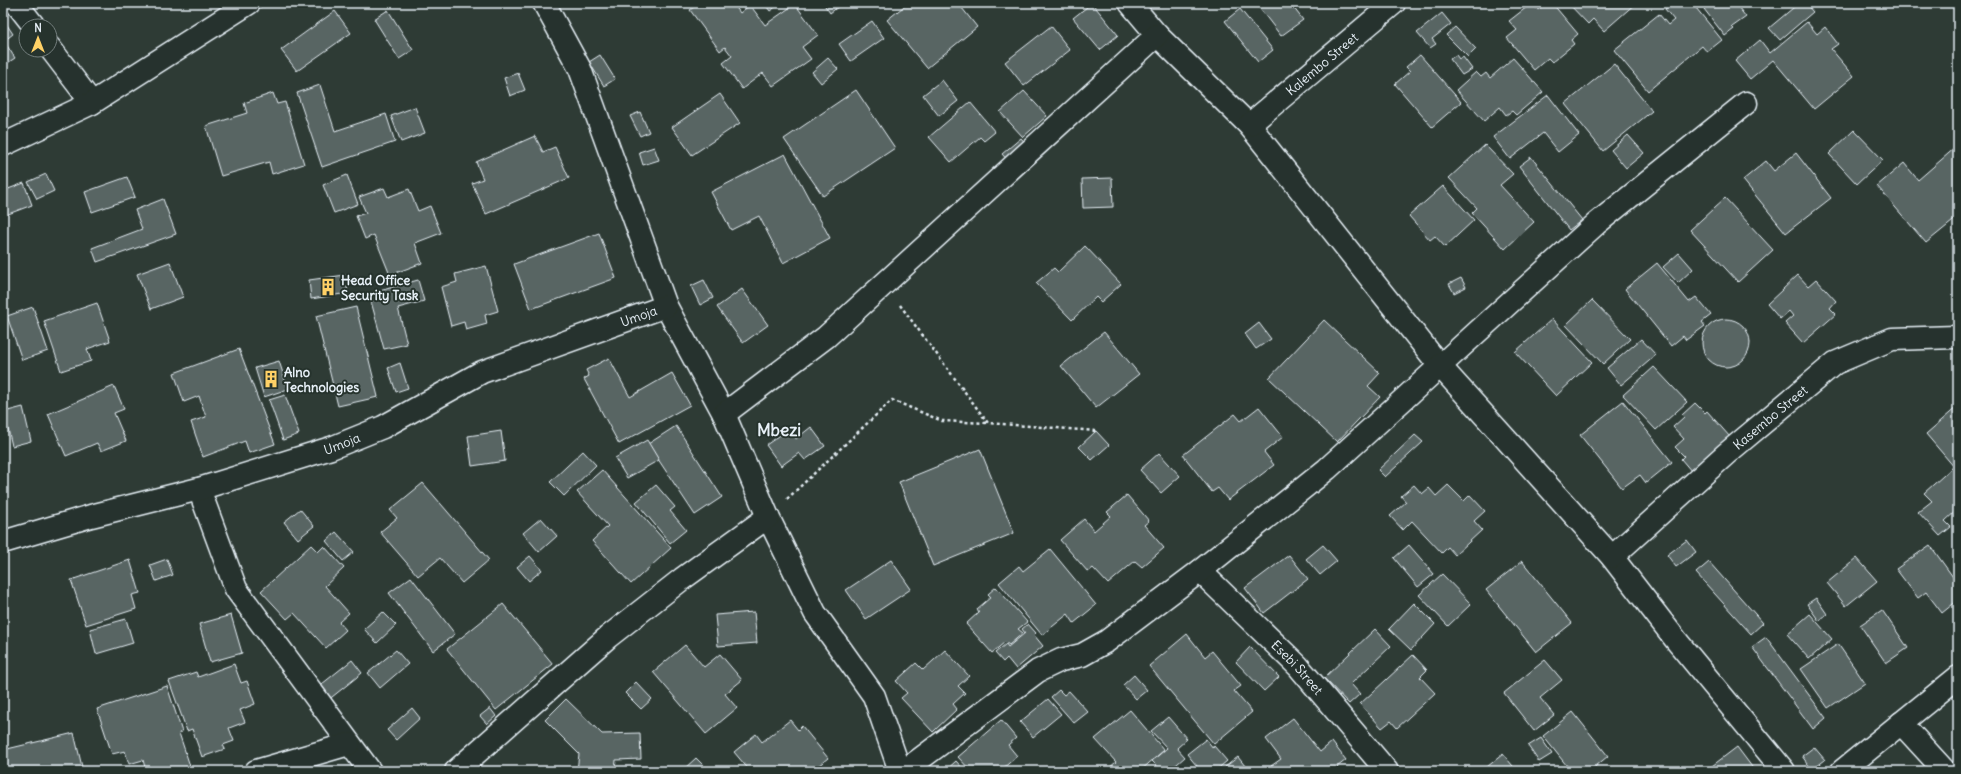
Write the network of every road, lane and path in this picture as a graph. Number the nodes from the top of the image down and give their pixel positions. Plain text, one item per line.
1 (16, 3) edge
2 (249, 3) edge
3 (544, 3) edge
4 (1130, 3) edge
5 (1394, 3) edge
6 (28, 18) edge
7 (1157, 35) junction
8 (58, 58) edge
9 (1746, 102) dead end
10 (92, 103) junction
11 (1250, 125) junction
12 (3, 145) edge
13 (885, 284) junction
14 (666, 306) junction
15 (1956, 337) dead end
16 (1440, 366) junction
17 (724, 414) junction
18 (988, 423) junction
19 (1096, 431) dead end
20 (199, 489) junction
21 (768, 517) junction
22 (3, 542) edge
23 (1612, 557) junction
24 (1200, 571) junction
25 (1958, 677) edge
26 (1901, 723) junction
27 (349, 744) junction
28 (256, 771) edge
29 (370, 771) edge
30 (456, 771) edge
31 (900, 771) edge
32 (904, 771) edge
33 (1387, 771) edge
34 (1784, 771) edge
35 (1842, 771) edge
36 (1945, 771) edge

1 - 6 street
2 - 10 street
3 - 14 street
4 - 7 street
5 - 11 street, Kalembo Street
7 - 11 street
7 - 13 street
8 - 10 street
9 - 16 street
10 - 12 street
11 - 16 street
13 - 17 street
13 - 18 path
14 - 17 street
14 - 20 street, Umoja
15 - 23 street, Kasembo Street
16 - 23 street
16 - 24 street
17 - 21 street
18 - 19 path
18 - 21 path
20 - 22 street, Umoja
20 - 27 street
21 - 30 street
21 - 31 street
23 - 34 street
24 - 32 street
24 - 33 street, Esebi Street
25 - 26 street
26 - 35 street
26 - 36 street
27 - 28 street
27 - 29 street

